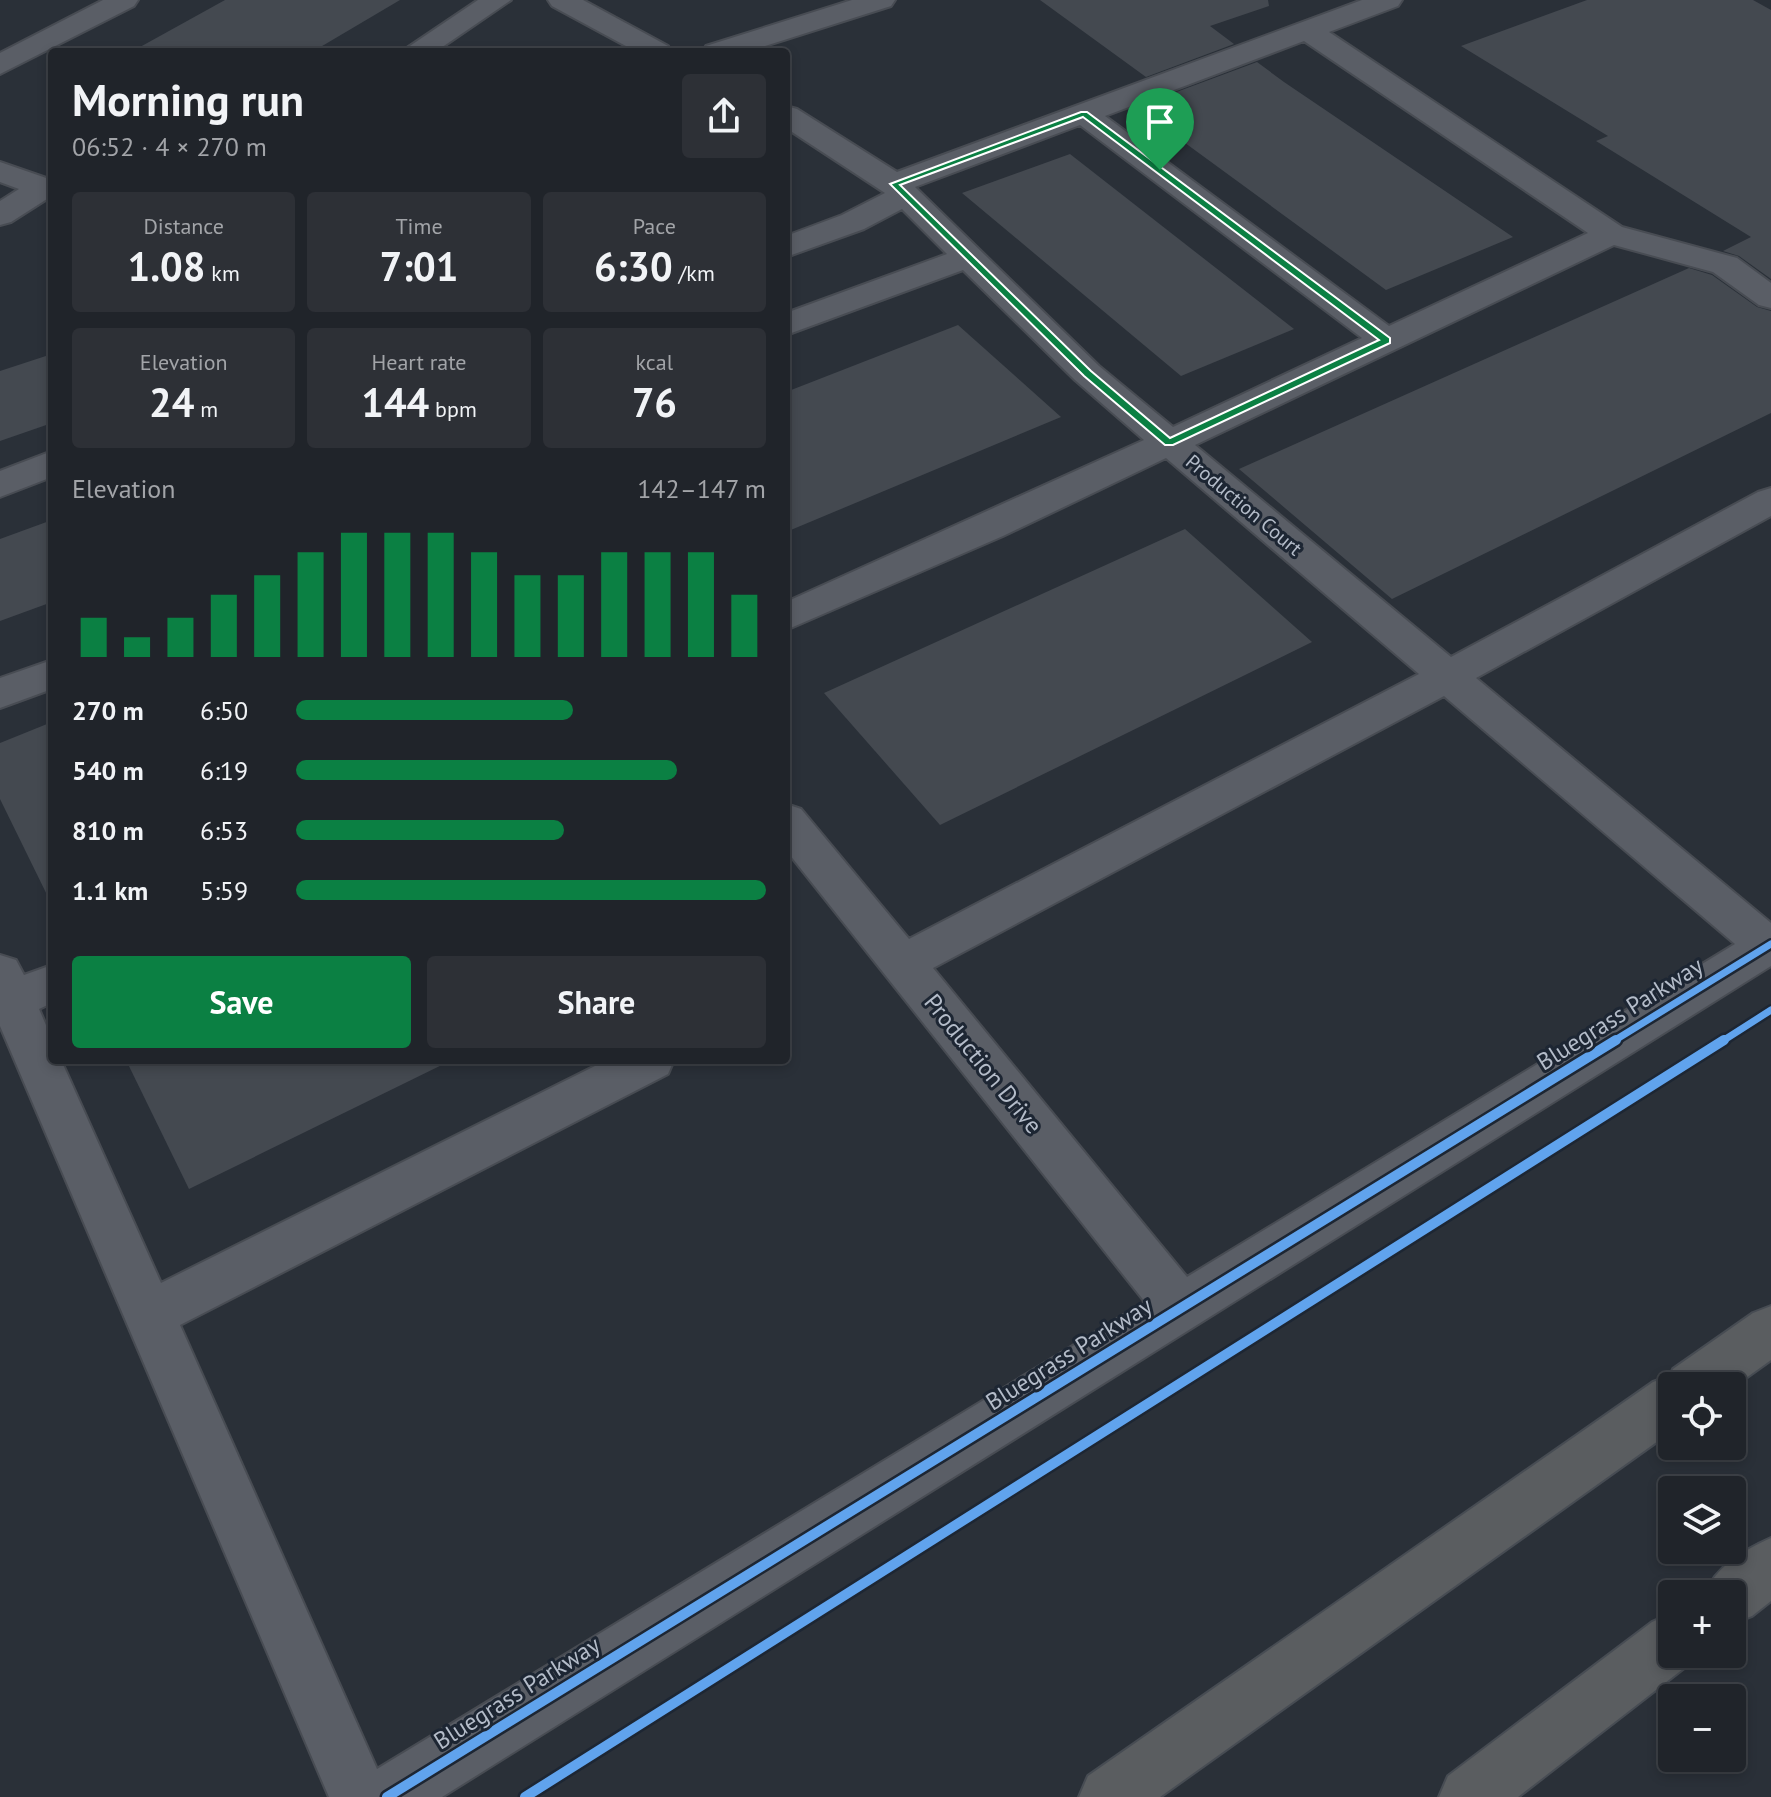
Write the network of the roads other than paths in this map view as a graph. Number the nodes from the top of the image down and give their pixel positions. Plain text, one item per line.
1 (124, 0) edge
2 (497, 0) edge
3 (562, 0) edge
4 (881, 0) edge
5 (1388, 0) edge
6 (1307, 30) junction
7 (421, 48) edge
8 (651, 48) edge
9 (729, 48) edge
10 (0, 65) edge
11 (1084, 114) junction
12 (790, 118) edge
13 (0, 171) edge
14 (900, 189) junction
15 (47, 190) edge
16 (0, 215) edge
17 (1611, 234) junction
18 (790, 246) edge
19 (968, 257) junction
20 (1771, 298) edge
21 (790, 324) edge
22 (1386, 340) junction
23 (1169, 442) junction
24 (48, 465) edge
25 (0, 485) edge
26 (1771, 500) edge
27 (790, 615) edge
28 (48, 676) edge
29 (1448, 676) junction
30 (0, 694) edge
31 (790, 825) edge
32 (1770, 945) edge
33 (901, 964) junction
34 (21, 985) edge
35 (48, 1056) edge
36 (51, 1064) edge
37 (643, 1064) edge
38 (1181, 1308) junction
39 (147, 1316) junction
40 (1771, 1330) edge
41 (1712, 1372) edge
42 (1658, 1410) edge
43 (1771, 1566) edge
44 (1746, 1585) edge
45 (1658, 1653) edge
46 (359, 1797) edge
47 (387, 1797) edge
48 (1109, 1797) edge
49 (1469, 1797) edge

1 - 10 street
2 - 7 street
3 - 8 street
4 - 9 street
5 - 6 street
6 - 11 street
6 - 17 street
11 - 14 street
11 - 22 street
12 - 14 street, Production Court
13 - 15 street
14 - 18 street
14 - 19 street, Production Court
15 - 16 street
17 - 20 street
17 - 22 street
19 - 21 street
19 - 23 street, Production Court
22 - 23 street
23 - 27 street
23 - 29 street, Production Court
24 - 25 street
26 - 29 street
28 - 30 street
29 - 32 street, Production Court
29 - 33 street
31 - 33 street, Production Drive
32 - 38 street, Bluegrass Parkway
33 - 38 street, Production Drive
34 - 35 street
36 - 39 street
37 - 39 street
38 - 47 street, Bluegrass Parkway
39 - 46 street
40 - 41 highway
42 - 48 highway
43 - 44 highway
45 - 49 highway

